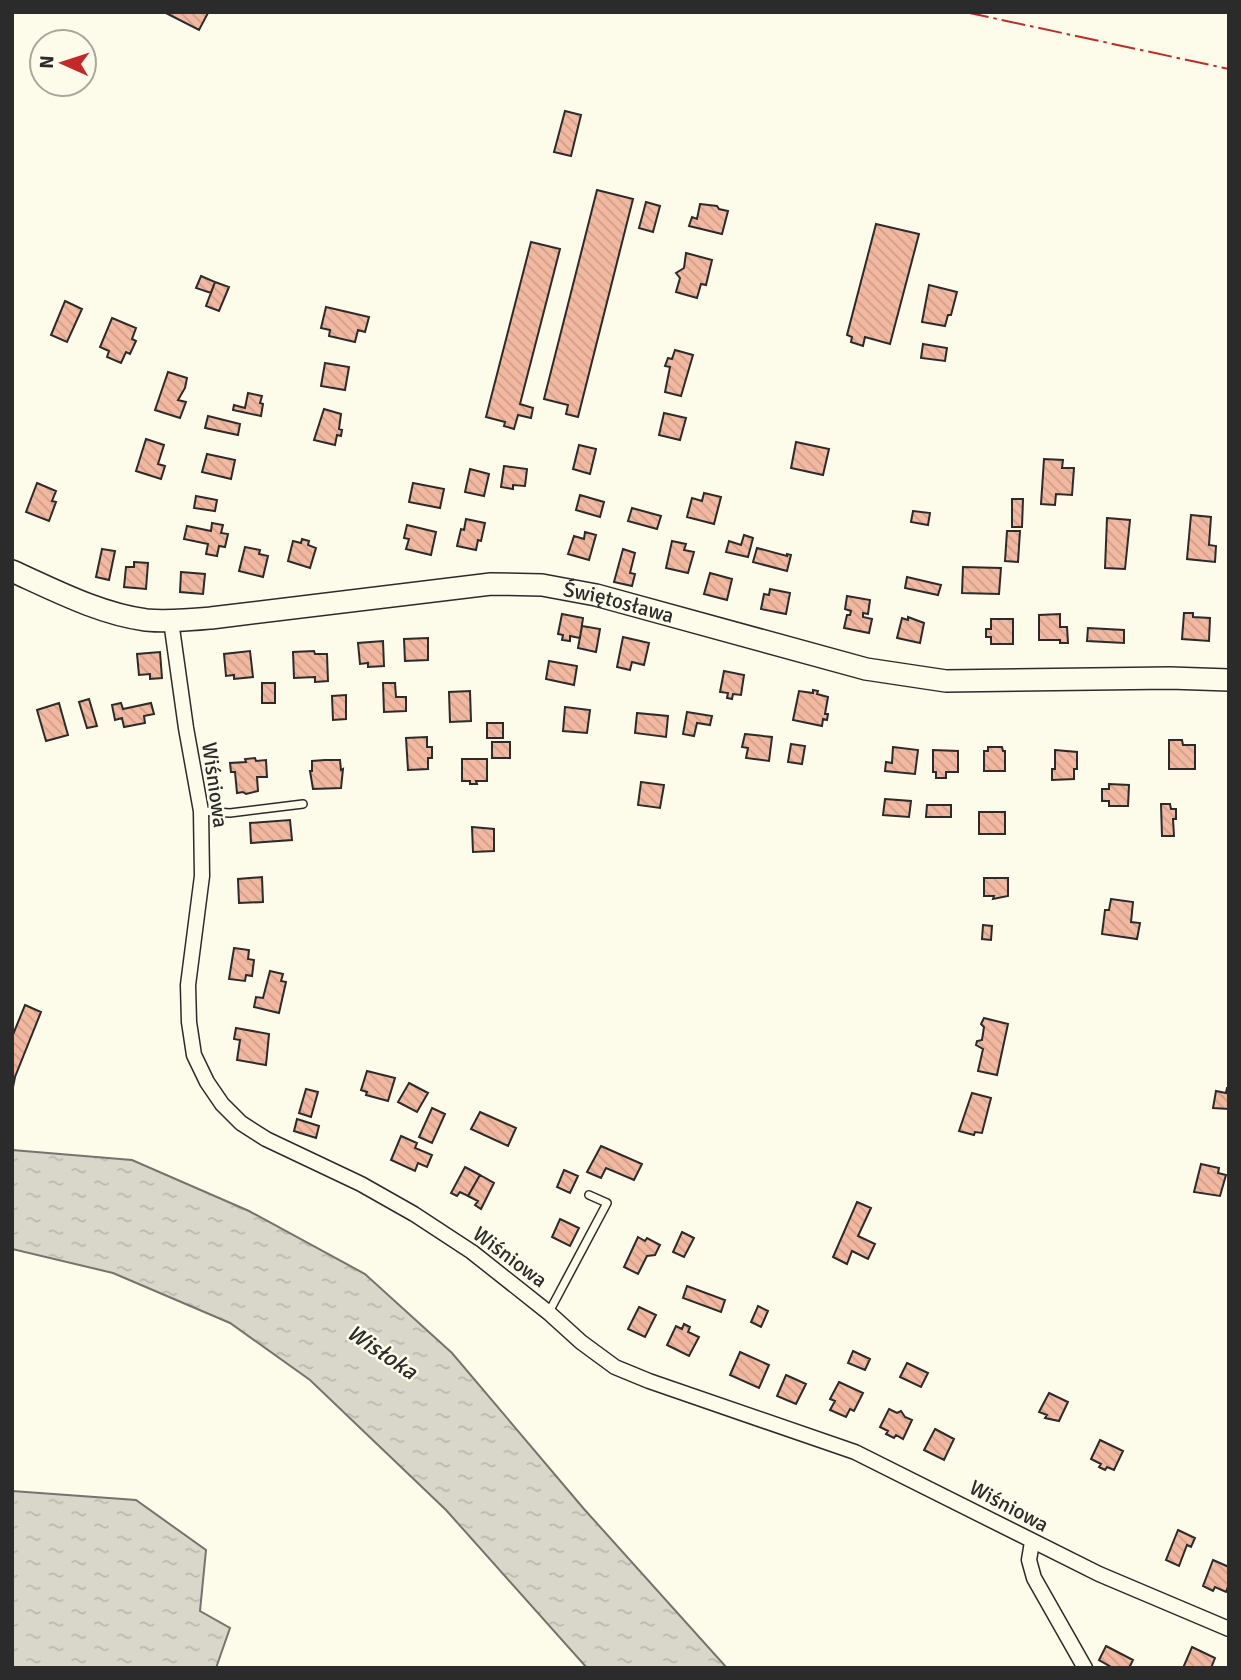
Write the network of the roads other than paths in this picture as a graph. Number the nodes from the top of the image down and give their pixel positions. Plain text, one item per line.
1 (12, 571) edge
2 (171, 621) junction
3 (1229, 680) edge
4 (303, 804) dead end
5 (201, 811) junction
6 (589, 1195) dead end
7 (549, 1313) junction
8 (1032, 1542) junction
9 (1229, 1629) edge
10 (1085, 1668) edge

1 - 2 street, Świętosława
2 - 3 street, Świętosława
2 - 5 street, Wiśniowa
4 - 5 lane
5 - 7 street, Wiśniowa
6 - 7 lane
7 - 8 street, Wiśniowa
8 - 9 street, Wiśniowa
8 - 10 street

